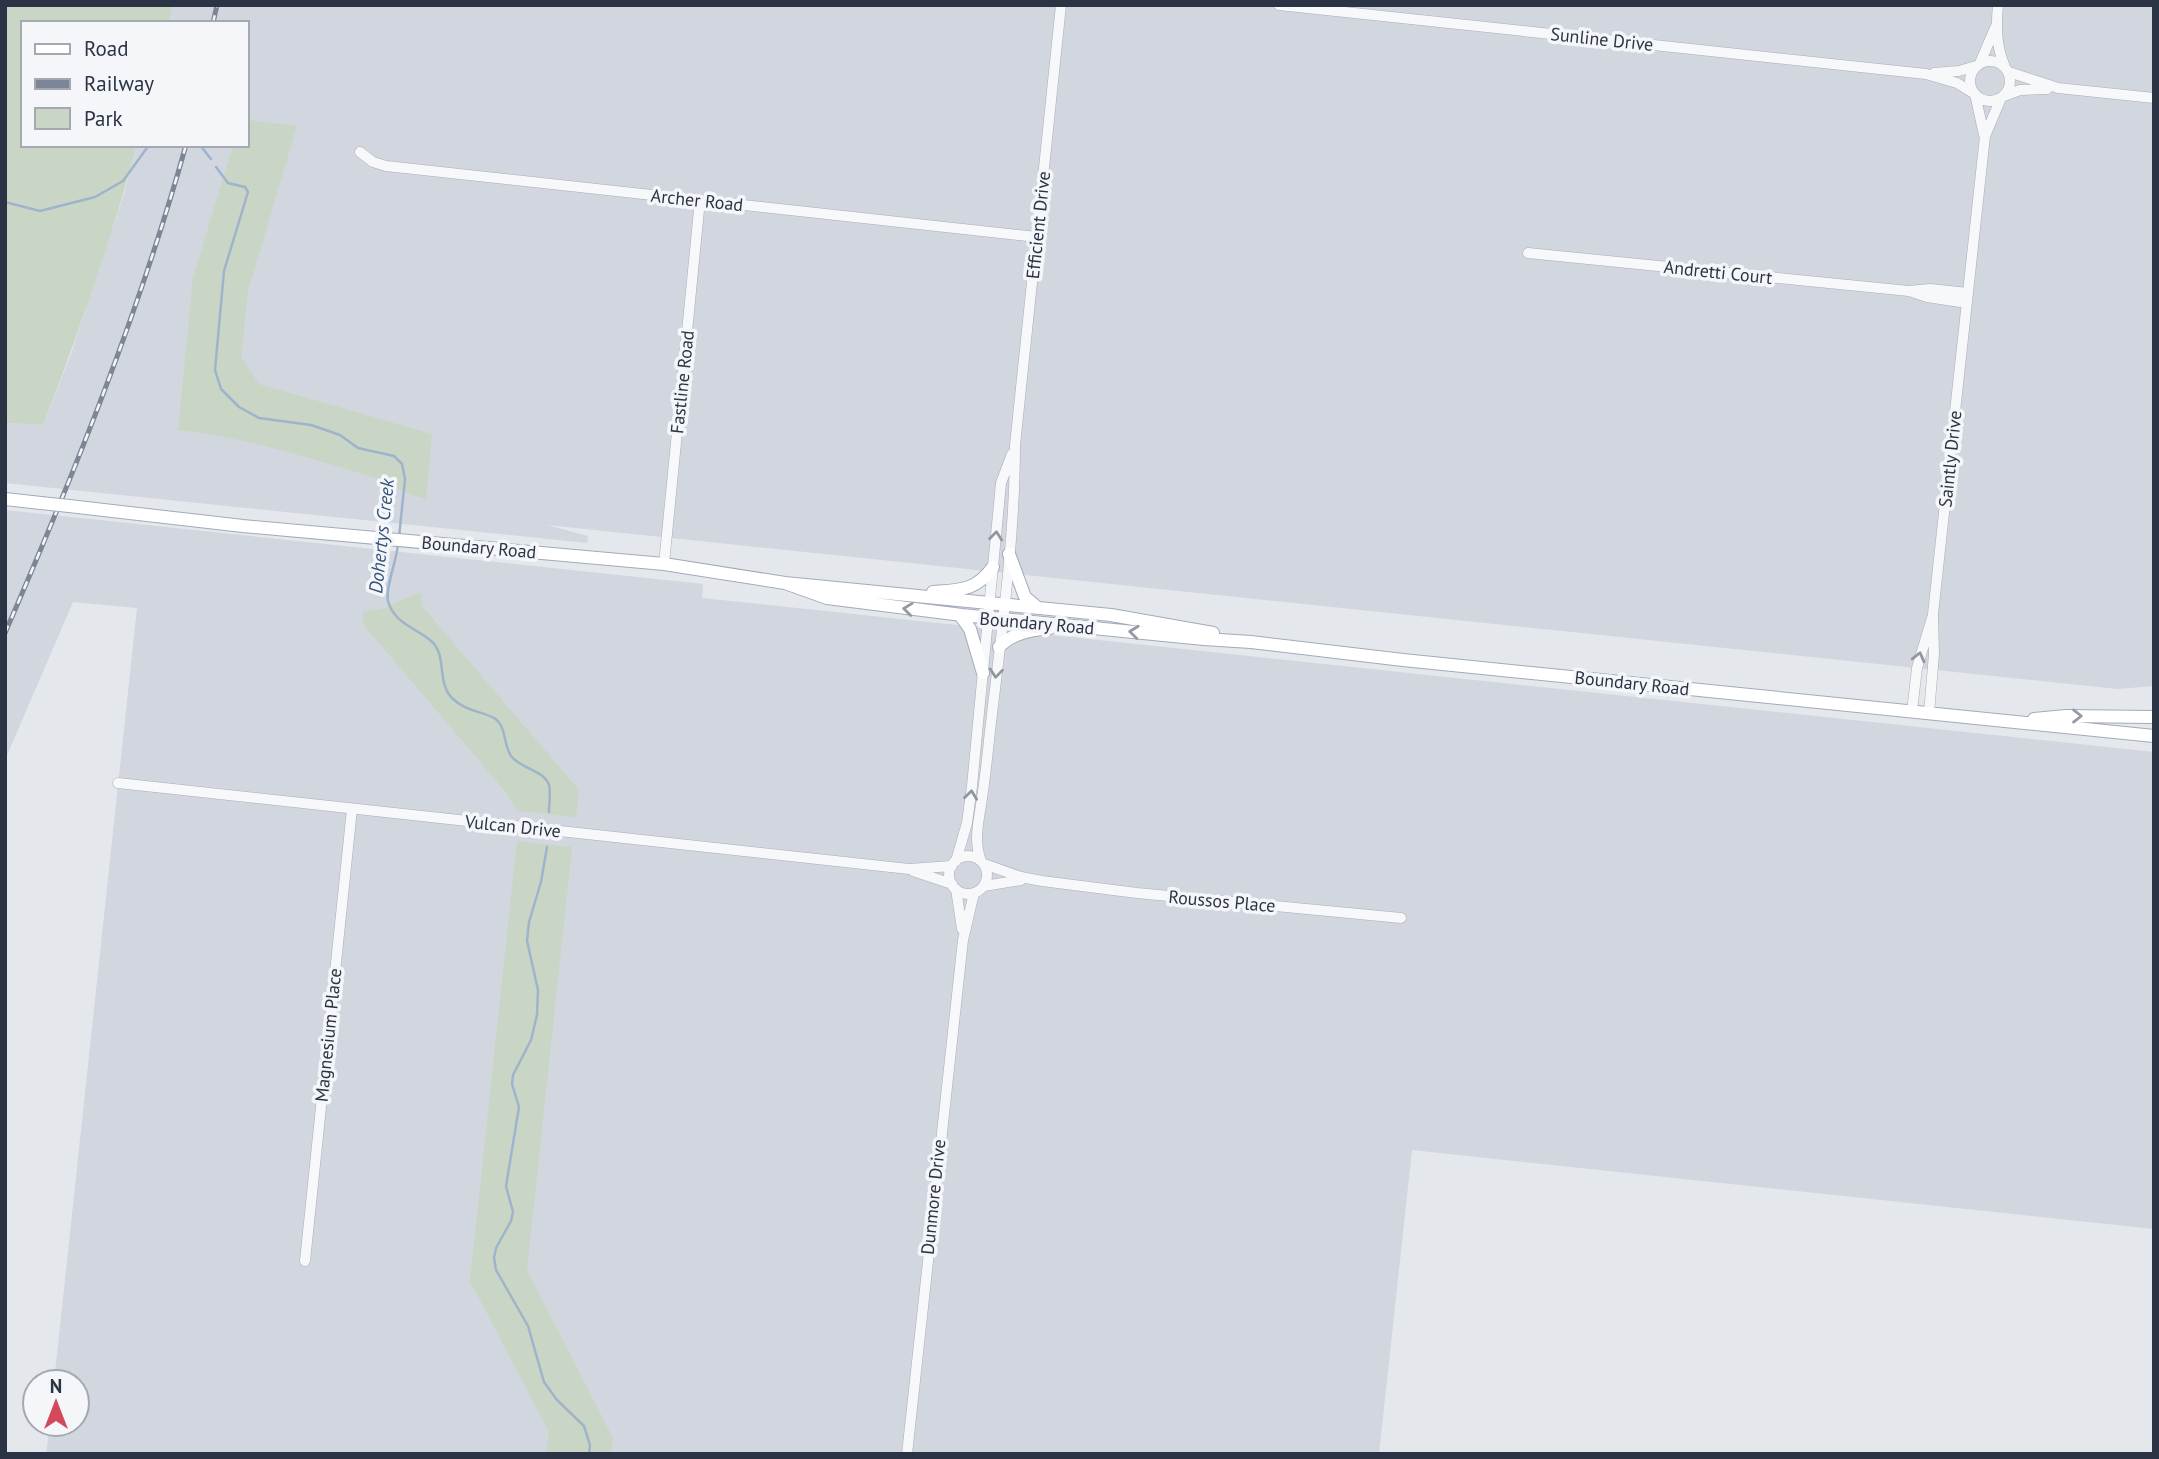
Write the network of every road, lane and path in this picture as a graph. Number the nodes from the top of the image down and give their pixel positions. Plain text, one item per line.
1 (1061, 5) edge
2 (1279, 5) edge
3 (1998, 5) edge
4 (1996, 27) junction
5 (1978, 65) junction
6 (2007, 70) junction
7 (1926, 74) junction
8 (2058, 88) junction
9 (1975, 94) junction
10 (2002, 97) junction
11 (2154, 98) edge
12 (1984, 136) junction
13 (360, 152) dead end
14 (700, 200) junction
15 (1037, 237) junction
16 (1528, 253) dead end
17 (1967, 298) junction
18 (1015, 445) junction
19 (5, 499) edge
20 (1009, 554) junction
21 (664, 564) junction
22 (993, 567) junction
23 (785, 583) junction
24 (905, 595) junction
25 (989, 604) junction
26 (1039, 608) junction
27 (1003, 612) junction
28 (1933, 614) junction
29 (960, 615) junction
30 (987, 618) junction
31 (1074, 626) junction
32 (1251, 642) junction
33 (999, 647) junction
34 (983, 673) junction
35 (1912, 711) junction
36 (1929, 713) junction
37 (2109, 717) junction
38 (2154, 717) edge
39 (2013, 722) junction
40 (2130, 734) junction
41 (2154, 736) edge
42 (118, 783) dead end
43 (352, 809) junction
44 (954, 863) junction
45 (983, 863) junction
46 (909, 869) junction
47 (1042, 881) junction
48 (984, 886) junction
49 (954, 887) junction
50 (974, 893) junction
51 (1401, 918) dead end
52 (962, 940) junction
53 (305, 1261) dead end
54 (906, 1454) edge

1 - 15 street, Efficient Drive
2 - 7 street, Sunline Drive
3 - 4 street
4 - 5 street
4 - 6 street
5 - 6 street
5 - 7 street, Sunline Drive
5 - 9 street
6 - 8 street
6 - 10 street
7 - 9 street, Sunline Drive
8 - 10 street
8 - 11 street
9 - 10 street
9 - 12 street, Saintly Drive
10 - 12 street, Saintly Drive
12 - 17 street, Saintly Drive
13 - 14 street, Archer Road
14 - 15 street, Archer Road
14 - 21 street, Fastline Road
15 - 18 street, Efficient Drive
16 - 17 street, Andretti Court
17 - 28 street, Saintly Drive
18 - 20 street, Efficient Drive
22 -> 18 street, Efficient Drive
19 - 21 main road, Boundary Road, bridge
20 - 26 main road
20 - 27 street, Efficient Drive
21 - 23 main road, Boundary Road
22 - 24 main road
22 - 25 street, Efficient Drive
23 - 24 main road, Boundary Road
29 -> 23 main road, Boundary Road
24 - 25 main road, Boundary Road
25 - 27 main road, Boundary Road
25 - 30 street
26 - 27 main road, Boundary Road
26 - 32 main road, Boundary Road
27 - 30 main road, Boundary Road
27 - 31 main road, Boundary Road
27 - 33 street
35 -> 28 street, Saintly Drive
28 - 36 street, Saintly Drive
29 - 30 main road, Boundary Road
29 - 34 main road
30 - 34 street
32 -> 31 main road, Boundary Road
31 - 33 main road
32 - 35 main road, Boundary Road
33 -> 45 street
44 -> 34 street
35 - 36 main road, Boundary Road
36 - 39 main road, Boundary Road
37 - 38 main road, Boundary Road
39 -> 37 main road, Boundary Road
37 - 40 main road
39 - 40 main road, Boundary Road
40 - 41 main road, Boundary Road
42 - 43 street, Vulcan Drive
43 - 46 street, Vulcan Drive
43 - 53 street, Magnesium Place
44 - 45 street
44 - 46 street, Vulcan Drive
44 - 49 street
45 - 47 street, Roussos Place
45 - 48 street
46 - 49 street, Vulcan Drive
47 - 48 street, Roussos Place
47 - 51 street, Roussos Place
48 - 50 street
49 - 50 street
49 - 52 street, Dunmore Drive
50 - 52 street, Dunmore Drive
52 - 54 street, Dunmore Drive

